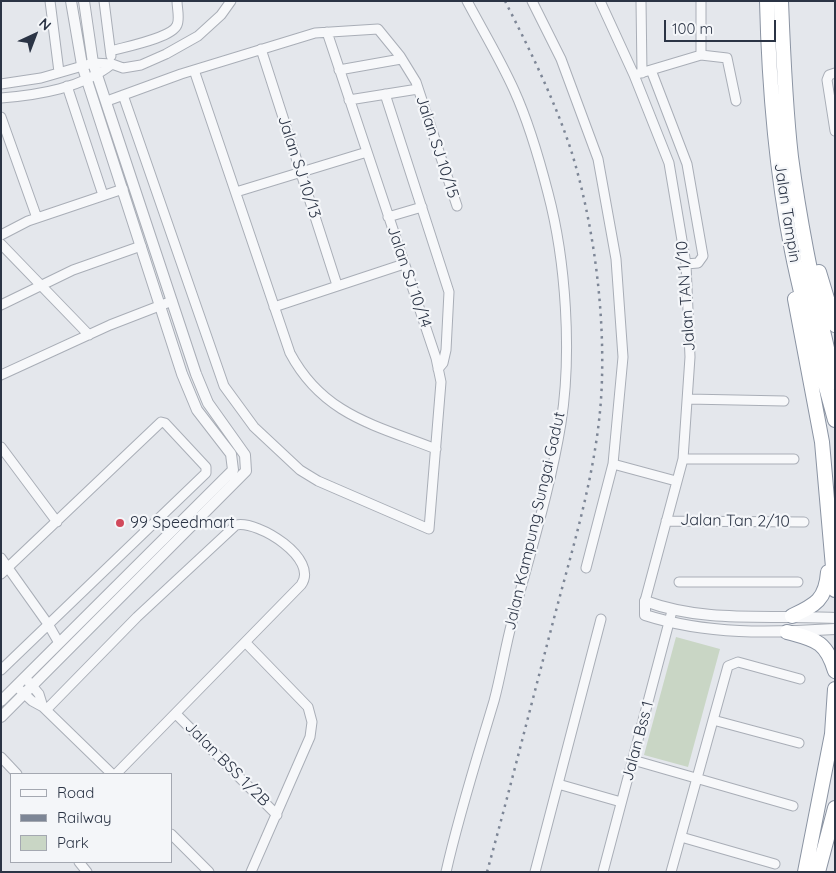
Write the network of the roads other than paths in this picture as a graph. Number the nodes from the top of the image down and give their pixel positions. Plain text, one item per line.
1 (50, 1) edge
2 (71, 1) edge
3 (84, 1) edge
4 (104, 1) edge
5 (176, 1) edge
6 (231, 1) edge
7 (467, 1) edge
8 (532, 1) edge
9 (600, 1) edge
10 (641, 1) edge
11 (701, 1) edge
12 (767, 1) edge
13 (780, 1) edge
14 (327, 32) junction
15 (261, 50) junction
16 (111, 51) junction
17 (701, 55) junction
18 (402, 58) junction
19 (93, 63) junction
20 (112, 64) junction
21 (82, 65) junction
22 (194, 70) junction
23 (339, 70) junction
24 (59, 72) junction
25 (642, 73) junction
26 (832, 74) edge
27 (93, 78) junction
28 (1, 84) edge
29 (67, 86) junction
30 (418, 88) junction
31 (385, 94) junction
32 (123, 95) junction
33 (1, 98) edge
34 (349, 100) junction
35 (107, 101) junction
36 (736, 101) dead end
37 (1, 117) edge
38 (835, 131) edge
39 (367, 152) junction
40 (300, 173) junction
41 (123, 189) junction
42 (236, 192) junction
43 (104, 195) junction
44 (457, 206) dead end
45 (422, 207) junction
46 (388, 217) junction
47 (37, 218) junction
48 (804, 232) junction
49 (1, 235) edge
50 (1, 244) edge
51 (141, 246) junction
52 (792, 252) junction
53 (404, 264) junction
54 (686, 264) junction
55 (42, 284) junction
56 (337, 285) junction
57 (172, 301) junction
58 (1, 305) edge
59 (160, 305) junction
60 (274, 306) junction
61 (835, 325) edge
62 (89, 335) junction
63 (438, 369) junction
64 (1, 375) edge
65 (835, 382) edge
66 (688, 399) junction
67 (784, 401) dead end
68 (835, 420) edge
69 (1, 447) edge
70 (436, 449) junction
71 (682, 459) junction
72 (794, 459) dead end
73 (613, 464) junction
74 (676, 481) junction
75 (666, 521) junction
76 (57, 522) junction
77 (804, 522) dead end
78 (831, 538) junction
79 (1, 558) edge
80 (586, 568) dead end
81 (4, 570) edge
82 (678, 582) dead end
83 (798, 582) dead end
84 (835, 590) edge
85 (645, 601) junction
86 (672, 611) junction
87 (792, 616) junction
88 (835, 618) edge
89 (601, 619) dead end
90 (670, 623) junction
91 (48, 624) junction
92 (835, 629) edge
93 (787, 632) junction
94 (59, 643) junction
95 (246, 643) junction
96 (1, 670) edge
97 (835, 671) edge
98 (24, 678) junction
99 (800, 679) dead end
100 (16, 686) junction
101 (33, 686) junction
102 (835, 689) edge
103 (25, 694) junction
104 (1, 701) edge
105 (45, 708) junction
106 (176, 714) junction
107 (1, 717) edge
108 (713, 720) junction
109 (799, 743) dead end
110 (1, 756) edge
111 (633, 760) junction
112 (15, 773) edge
113 (111, 773) edge
114 (117, 773) edge
115 (697, 778) junction
116 (558, 784) junction
117 (622, 802) junction
118 (793, 806) dead end
119 (835, 808) edge
120 (277, 815) junction
121 (172, 835) edge
122 (681, 837) junction
123 (835, 844) edge
124 (776, 864) dead end
125 (209, 872) edge
126 (251, 872) edge
127 (446, 872) edge
128 (535, 872) edge
129 (603, 872) edge
130 (671, 872) edge
131 (805, 872) edge
132 (818, 872) edge
133 (828, 872) edge

1 - 24 street
2 - 21 street
3 - 19 street
4 - 16 street
5 - 16 street
6 - 20 street
7 - 127 street, Jalan Kampung Sungai Gadut
8 - 73 street
9 - 25 street, Jalan TAN 1/10
10 - 25 street
11 - 17 street
12 - 52 highway, Jalan Tampin
13 - 48 highway, Jalan Tampin
14 - 15 street
14 - 18 street, Jalan SJ 10/15
14 - 23 street, Jalan SJ 10/14
15 - 22 street
15 - 40 street, Jalan SJ 10/13
16 - 20 street
17 - 25 street
17 - 36 street
18 - 23 street
18 - 30 street, Jalan SJ 10/15
19 - 20 street
19 - 21 street
19 - 27 street
20 - 27 street
21 - 24 street
21 - 27 street
22 - 32 street
22 - 42 street
23 - 34 street, Jalan SJ 10/14
24 - 28 street
25 - 54 street, Jalan TAN 1/10
25 - 54 street
26 - 38 street
27 - 29 street
27 - 35 street
27 - 41 street
29 - 33 street
29 - 43 street
30 - 31 street
30 - 44 street, Jalan SJ 10/15
31 - 34 street
31 - 45 street
32 - 35 street
32 - 70 street, Jalan SJ 10/14
34 - 39 street, Jalan SJ 10/14
35 - 57 street
37 - 47 street
39 - 40 street
39 - 46 street, Jalan SJ 10/14
40 - 42 street
40 - 56 street, Jalan SJ 10/13
41 - 43 street
41 - 51 street
42 - 60 street
43 - 47 street
45 - 46 street
45 - 63 street
46 - 53 street, Jalan SJ 10/14
47 - 49 street
48 - 61 highway
48 - 65 highway, Jalan Tampin
50 - 55 street
51 - 55 street
51 - 59 street
52 - 68 highway, Jalan Tampin
52 - 78 highway
53 - 56 street
53 - 63 street, Jalan SJ 10/14
54 - 66 street, Jalan TAN 1/10
55 - 58 street
55 - 62 street
56 - 60 street
57 - 59 street
57 - 101 street
59 - 62 street
59 - 94 street
60 - 70 street
62 - 64 street
63 - 70 street, Jalan SJ 10/14
66 - 67 street
66 - 71 street, Jalan TAN 1/10
69 - 76 street
71 - 72 street
71 - 74 street, Jalan TAN 1/10
73 - 74 street
73 - 80 street
74 - 75 street, Jalan TAN 1/10
75 - 77 street, Jalan Tan 2/10
75 - 85 street, Jalan TAN 1/10
76 - 81 street
76 - 91 street
78 - 84 highway
78 - 87 highway
79 - 81 street
81 - 91 street
82 - 83 street
85 - 86 street
85 - 90 street
86 - 87 street
86 - 90 street, Jalan Bss 1
87 - 88 street
89 - 116 street
90 - 93 street
90 - 111 street, Jalan Bss 1
91 - 94 street
91 - 96 street
92 - 93 street
93 - 97 highway
94 - 98 street
95 - 105 street
95 - 106 street
95 - 120 street
98 - 100 street
98 - 101 street
99 - 108 street
100 - 103 street
100 - 104 street
101 - 103 street
101 - 105 street
102 - 131 highway
103 - 105 street
103 - 107 street
105 - 113 street
106 - 114 street
106 - 120 street, Jalan BSS 1/2B
108 - 109 street
108 - 115 street
110 - 112 street
111 - 115 street
111 - 117 street, Jalan Bss 1
115 - 118 street
115 - 122 street
116 - 117 street
116 - 128 street
117 - 129 street, Jalan Bss 1
119 - 132 highway
120 - 126 street
121 - 125 street
122 - 124 street
122 - 130 street
123 - 133 highway

